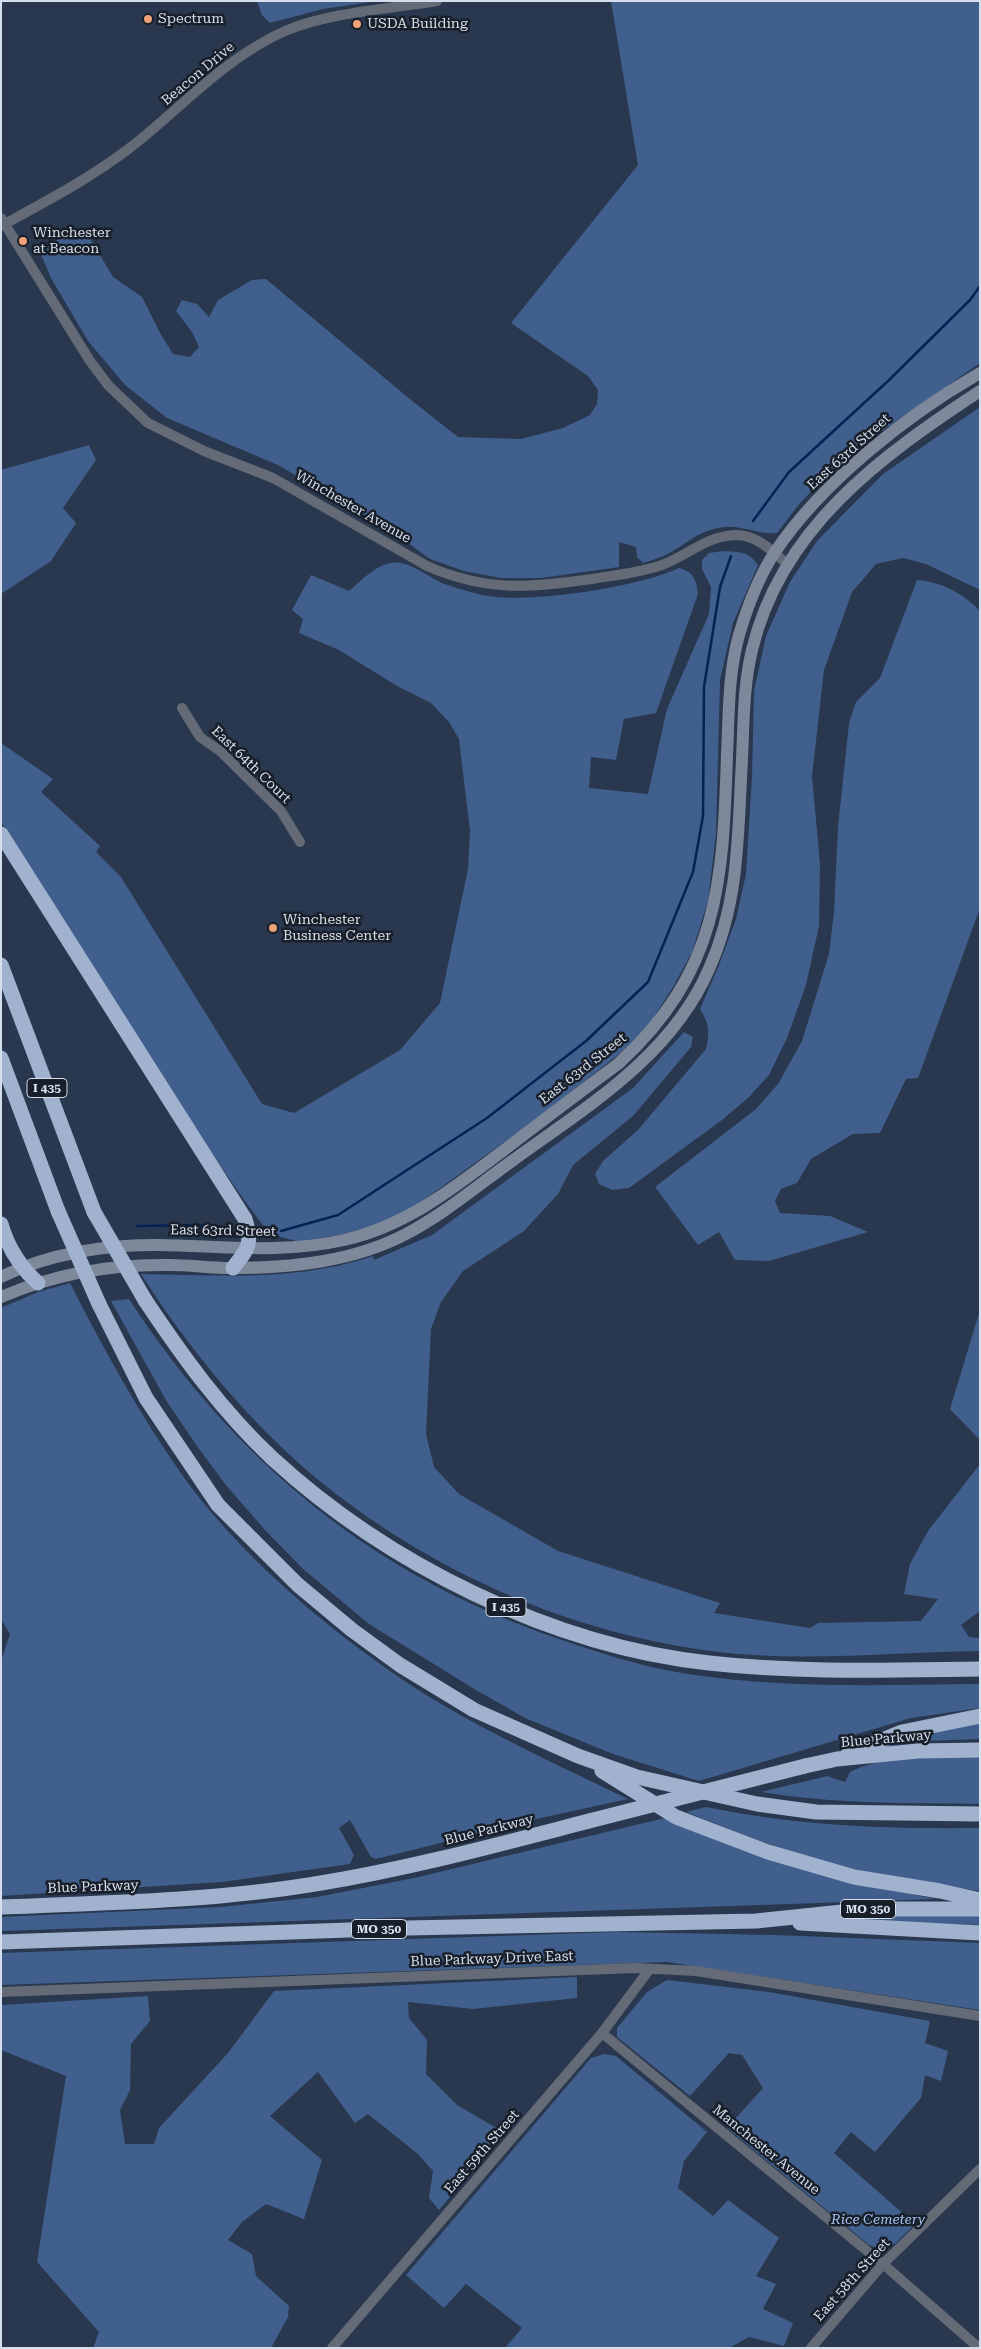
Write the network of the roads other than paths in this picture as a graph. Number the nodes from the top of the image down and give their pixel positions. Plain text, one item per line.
1 (438, 1) edge
2 (3, 223) edge
3 (980, 373) edge
4 (980, 391) edge
5 (775, 552) junction
6 (787, 564) junction
7 (182, 708) dead end
8 (1, 834) edge
9 (300, 842) dead end
10 (1, 965) edge
11 (1, 1058) edge
12 (2, 1235) edge
13 (248, 1249) junction
14 (20, 1267) junction
15 (233, 1268) junction
16 (1, 1277) edge
17 (38, 1283) junction
18 (1, 1297) edge
19 (980, 1669) edge
20 (980, 1716) edge
21 (980, 1750) edge
22 (578, 1756) junction
23 (837, 1759) junction
24 (980, 1814) edge
25 (980, 1900) edge
26 (1, 1907) edge
27 (980, 1910) edge
28 (756, 1921) junction
29 (980, 1933) edge
30 (1, 1942) edge
31 (649, 1970) junction
32 (1, 1992) edge
33 (980, 2016) edge
34 (602, 2033) junction
35 (980, 2169) edge
36 (884, 2264) junction
37 (332, 2348) edge
38 (810, 2348) edge
39 (980, 2348) edge

1 - 2 street, Beacon Drive
2 - 5 street, Winchester Avenue
3 - 5 main road, East 63rd Street
4 - 6 main road, East 63rd Street
5 - 6 street, Winchester Avenue
5 - 13 main road, East 63rd Street
6 - 15 main road, East 63rd Street
7 - 9 street, East 64th Court
8 - 13 highway
10 - 19 highway, I 435, bridge
11 - 22 highway, I 435, bridge
12 - 14 highway
13 - 14 main road, East 63rd Street
13 - 15 highway
14 - 16 main road, East 63rd Street
14 - 17 highway
15 - 17 main road, East 63rd Street
17 - 18 main road, East 63rd Street
20 - 23 highway
21 - 23 highway, Blue Parkway
22 - 24 highway, I 435
22 - 25 highway
23 - 26 highway, Blue Parkway, bridge
27 - 28 highway, MO 350
28 - 29 highway
28 - 30 highway, MO 350
31 - 32 street, Blue Parkway Drive East
31 - 33 street, Blue Parkway Drive East
31 - 34 street, East 59th Street
34 - 36 street, Manchester Avenue
34 - 37 street, East 59th Street
35 - 36 street, East 58th Street
36 - 38 street, East 58th Street
36 - 39 street, Manchester Avenue

